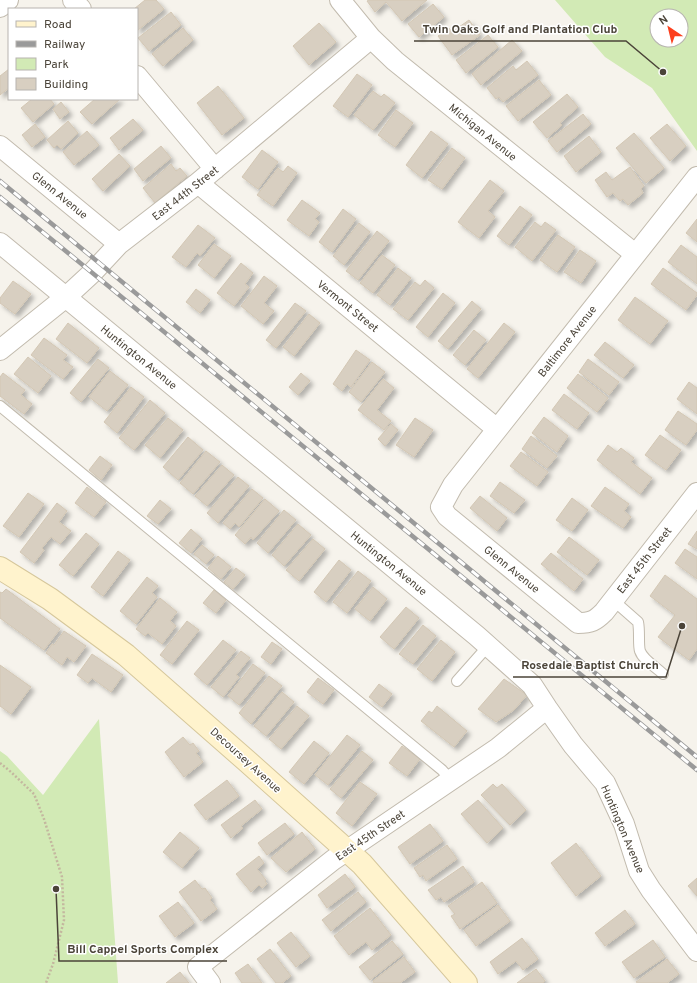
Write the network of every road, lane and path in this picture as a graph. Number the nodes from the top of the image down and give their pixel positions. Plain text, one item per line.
1 (8, 0) edge
2 (74, 0) edge
3 (340, 0) edge
4 (0, 6) edge
5 (80, 8) edge
6 (371, 38) junction
7 (138, 77) edge
8 (0, 146) edge
9 (215, 169) junction
10 (697, 177) edge
11 (198, 183) junction
12 (0, 243) edge
13 (119, 244) junction
14 (635, 254) junction
15 (66, 297) junction
16 (0, 350) edge
17 (0, 406) edge
18 (497, 429) junction
19 (697, 493) edge
20 (441, 507) joint
21 (0, 568) edge
22 (613, 600) junction
23 (588, 623) joint
24 (488, 646) junction
25 (663, 674) dead end
26 (457, 681) dead end
27 (547, 708) junction
28 (0, 763) edge
29 (451, 780) junction
30 (346, 851) junction
31 (697, 951) edge
32 (46, 983) edge
33 (210, 983) edge
34 (466, 983) edge

1 - 4 street
2 - 5 street
3 - 6 street, Michigan Avenue
6 - 9 street, East 44th Street
6 - 14 street, Michigan Avenue
7 - 9 street
8 - 13 street, Glenn Avenue
9 - 11 street, East 44th Street
10 - 14 street, Baltimore Avenue
11 - 13 street, East 44th Street
11 - 18 street, Vermont Street
12 - 15 street, Huntington Avenue
13 - 15 street, East 44th Street
14 - 18 street, Baltimore Avenue
15 - 16 street, East 44th Street
15 - 24 street, Huntington Avenue
17 - 29 lane
18 - 20 street, Baltimore Avenue
19 - 22 street, East 45th Street
20 - 23 street, Glenn Avenue
21 - 30 main road, Decoursey Avenue
22 - 23 street, East 45th Street
22 - 25 lane
24 - 26 lane
24 - 27 street, Huntington Avenue
27 - 29 street, East 45th Street
27 - 31 street, Huntington Avenue
28 - 32 path
29 - 30 street, East 45th Street
30 - 33 street, East 45th Street
30 - 34 main road, Decoursey Avenue

